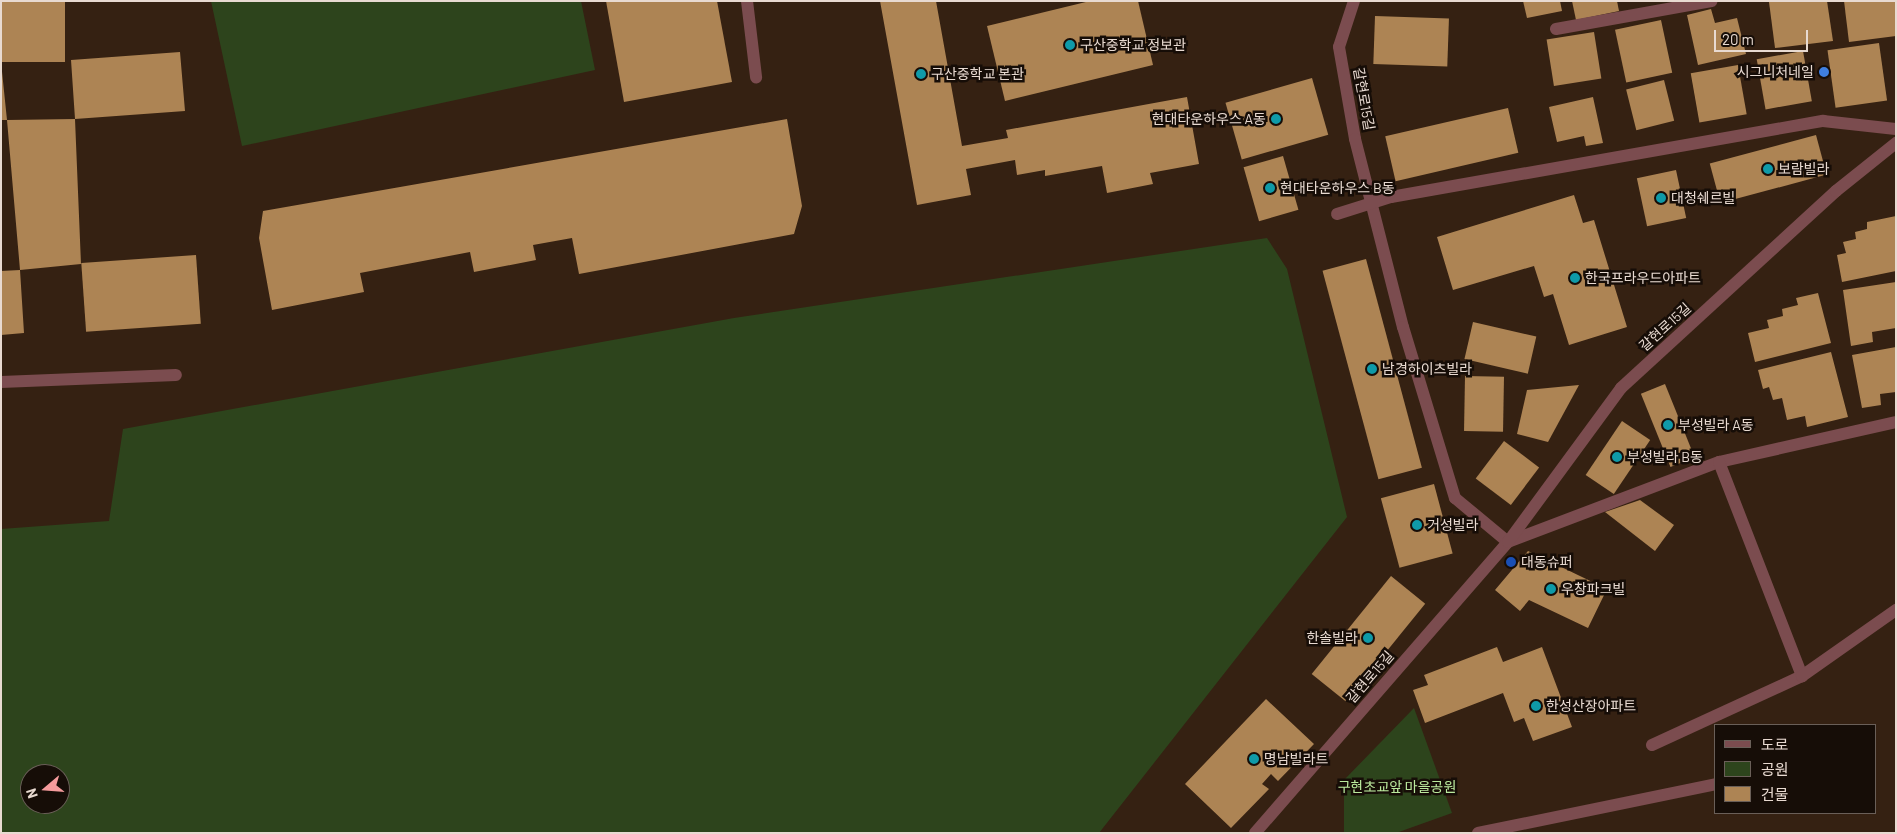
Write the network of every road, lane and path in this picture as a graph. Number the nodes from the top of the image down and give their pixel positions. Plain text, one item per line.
1 (747, 1) edge
2 (1354, 1) edge
3 (1712, 1) edge
4 (1556, 29) dead end
5 (756, 77) dead end
6 (1896, 129) edge
7 (1896, 143) edge
8 (1371, 203) junction
9 (1337, 214) dead end
10 (176, 375) dead end
11 (1, 382) edge
12 (1896, 422) edge
13 (1719, 462) junction
14 (1508, 542) junction
15 (1896, 610) edge
16 (1802, 676) junction
17 (1652, 745) dead end
18 (1714, 784) edge
19 (1255, 833) edge
20 (1478, 833) edge

1 - 5 street
2 - 8 street, 갈현로15길
3 - 4 street
6 - 8 street
7 - 14 street, 갈현로15길
8 - 9 street
8 - 14 street, 갈현로15길
10 - 11 street
12 - 13 street
13 - 14 street
13 - 16 street
14 - 19 street, 갈현로15길
15 - 16 street
16 - 17 street
18 - 20 street

